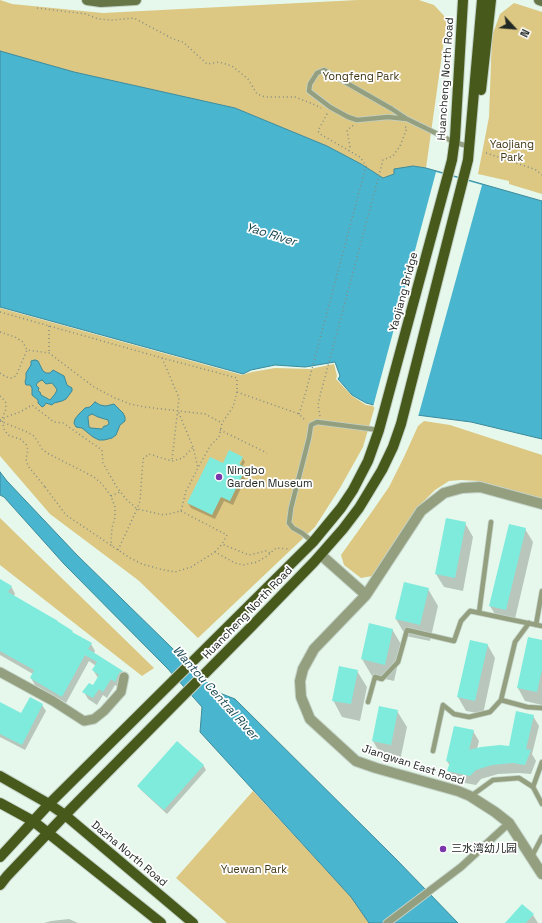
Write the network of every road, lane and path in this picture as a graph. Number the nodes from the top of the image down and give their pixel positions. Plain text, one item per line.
1 (87, 0) edge
2 (136, 0) edge
3 (462, 0) edge
4 (482, 0) edge
5 (491, 0) edge
6 (539, 0) edge
7 (542, 1) edge
8 (37, 8) dead end
9 (330, 107) junction
10 (323, 110) dead end
11 (407, 119) junction
12 (349, 123) dead end
13 (399, 123) dead end
14 (354, 125) junction
15 (359, 125) dead end
16 (454, 142) junction
17 (470, 143) junction
18 (349, 151) junction
19 (486, 153) dead end
20 (452, 160) joint
21 (542, 175) edge
22 (0, 312) edge
23 (49, 326) junction
24 (0, 332) edge
25 (27, 350) junction
26 (49, 353) junction
27 (162, 358) junction
28 (0, 373) edge
29 (237, 392) junction
30 (0, 396) edge
31 (178, 412) junction
32 (299, 414) junction
33 (0, 420) edge
34 (222, 423) junction
35 (328, 424) junction
36 (311, 425) junction
37 (220, 430) junction
38 (379, 430) junction
39 (193, 447) junction
40 (267, 453) dead end
41 (172, 460) junction
42 (198, 468) junction
43 (120, 491) junction
44 (111, 496) junction
45 (542, 504) edge
46 (137, 509) junction
47 (181, 511) junction
48 (491, 522) dead end
49 (313, 542) junction
50 (222, 544) junction
51 (112, 546) junction
52 (288, 549) dead end
53 (118, 550) junction
54 (215, 552) junction
55 (270, 553) junction
56 (321, 555) junction
57 (542, 591) edge
58 (366, 595) junction
59 (479, 613) junction
60 (529, 623) junction
61 (536, 625) junction
62 (542, 626) edge
63 (0, 672) edge
64 (124, 677) dead end
65 (501, 700) junction
66 (368, 702) dead end
67 (542, 708) edge
68 (433, 751) dead end
69 (542, 762) edge
70 (0, 776) edge
71 (534, 787) junction
72 (470, 796) junction
73 (0, 803) edge
74 (49, 804) junction
75 (542, 804) edge
76 (64, 815) junction
77 (33, 821) junction
78 (509, 823) junction
79 (47, 833) junction
80 (542, 837) edge
81 (0, 857) edge
82 (531, 857) junction
83 (542, 874) edge
84 (0, 885) edge
85 (162, 923) edge
86 (193, 923) edge
87 (387, 923) edge

1 - 2 main road
3 - 16 main road, Huancheng North Road
4 - 17 main road
5 - 17 main road
6 - 7 main road
8 - 10 path
9 - 11 lane
9 - 11 lane
9 - 18 path
11 - 16 lane
12 - 14 path
13 - 35 path
14 - 15 path
14 - 18 path
16 - 17 lane
16 - 20 main road, Huancheng North Road
17 - 56 main road, Huancheng North Road
18 - 32 path
19 - 21 path
20 - 38 main road, Yaojiang Bridge
22 - 23 path
23 - 26 path
23 - 27 path
24 - 25 path
25 - 26 path
25 - 28 path
26 - 31 path
27 - 29 path
27 - 31 path
29 - 32 path
29 - 34 path
30 - 51 path, bridge
31 - 34 path
31 - 39 path
31 - 41 path
32 - 36 path
33 - 43 path
33 - 44 path
34 - 37 path
35 - 36 lane
35 - 38 lane
36 - 49 lane
37 - 40 path
37 - 42 path
38 - 49 main road, Huancheng North Road
39 - 41 path
39 - 42 path
41 - 46 path
42 - 47 path
43 - 44 path
43 - 46 path
44 - 51 path
45 - 58 street, Jiangwan East Road
46 - 47 path
46 - 53 path
47 - 50 path
48 - 59 lane
49 - 74 main road, Huancheng North Road
50 - 54 path
50 - 55 path
51 - 53 path
52 - 55 path
53 - 54 path
54 - 55 path
56 - 58 street
56 - 76 main road, Huancheng North Road
57 - 61 lane
58 - 72 street, Jiangwan East Road
59 - 60 lane
59 - 66 lane
60 - 61 lane
60 - 65 lane
61 - 62 lane
63 - 64 street
65 - 67 lane
65 - 68 lane
69 - 71 lane
70 - 74 main road, Dazha North Road
71 - 72 lane
71 - 75 lane
72 - 78 street, Jiangwan East Road
73 - 77 main road
74 - 76 main road, Dazha North Road
74 - 77 main road, Huancheng North Road
76 - 79 main road, Huancheng North Road
76 - 86 main road, Dazha North Road
77 - 79 main road
77 - 81 main road, Huancheng North Road
78 - 82 street, Jiangwan East Road
78 - 87 street
79 - 84 main road, Huancheng North Road
79 - 85 main road
80 - 82 lane
82 - 83 street, Jiangwan East Road

